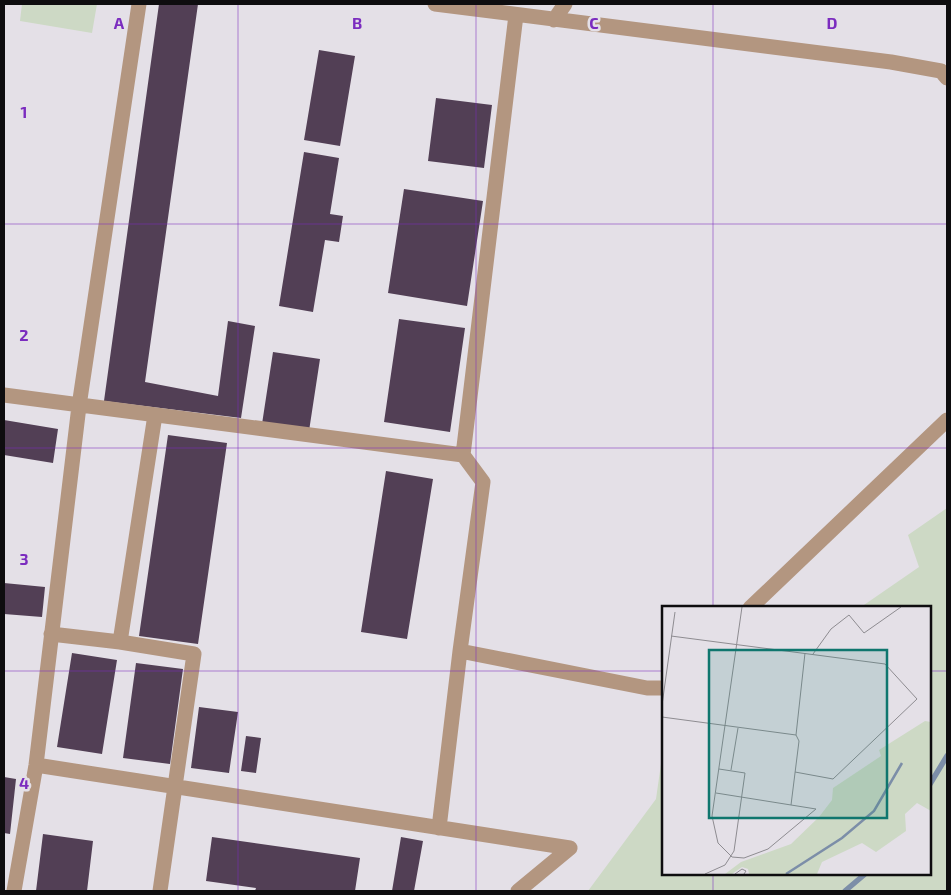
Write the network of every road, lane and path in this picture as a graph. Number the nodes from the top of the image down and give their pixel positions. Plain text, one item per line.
1 (139, 4) edge
2 (435, 4) edge
3 (566, 4) edge
4 (516, 15) junction
5 (554, 20) junction
6 (947, 78) edge
7 (4, 395) edge
8 (79, 406) junction
9 (155, 416) junction
10 (947, 420) edge
11 (463, 455) junction
12 (752, 606) edge
13 (52, 634) junction
14 (120, 642) junction
15 (460, 652) junction
16 (662, 688) edge
17 (36, 765) junction
18 (174, 786) junction
19 (439, 828) junction
20 (14, 891) edge
21 (160, 891) edge
22 (518, 891) edge

1 - 8 lane
2 - 4 lane
3 - 5 lane
4 - 5 lane
4 - 11 lane
5 - 6 lane
7 - 8 lane
8 - 9 lane
8 - 13 lane
9 - 11 lane
9 - 14 lane
10 - 12 lane
11 - 15 lane
13 - 14 lane
13 - 17 lane
14 - 18 lane
15 - 16 lane
15 - 19 lane
17 - 18 lane
17 - 20 lane
18 - 19 lane
18 - 21 lane
19 - 22 lane

